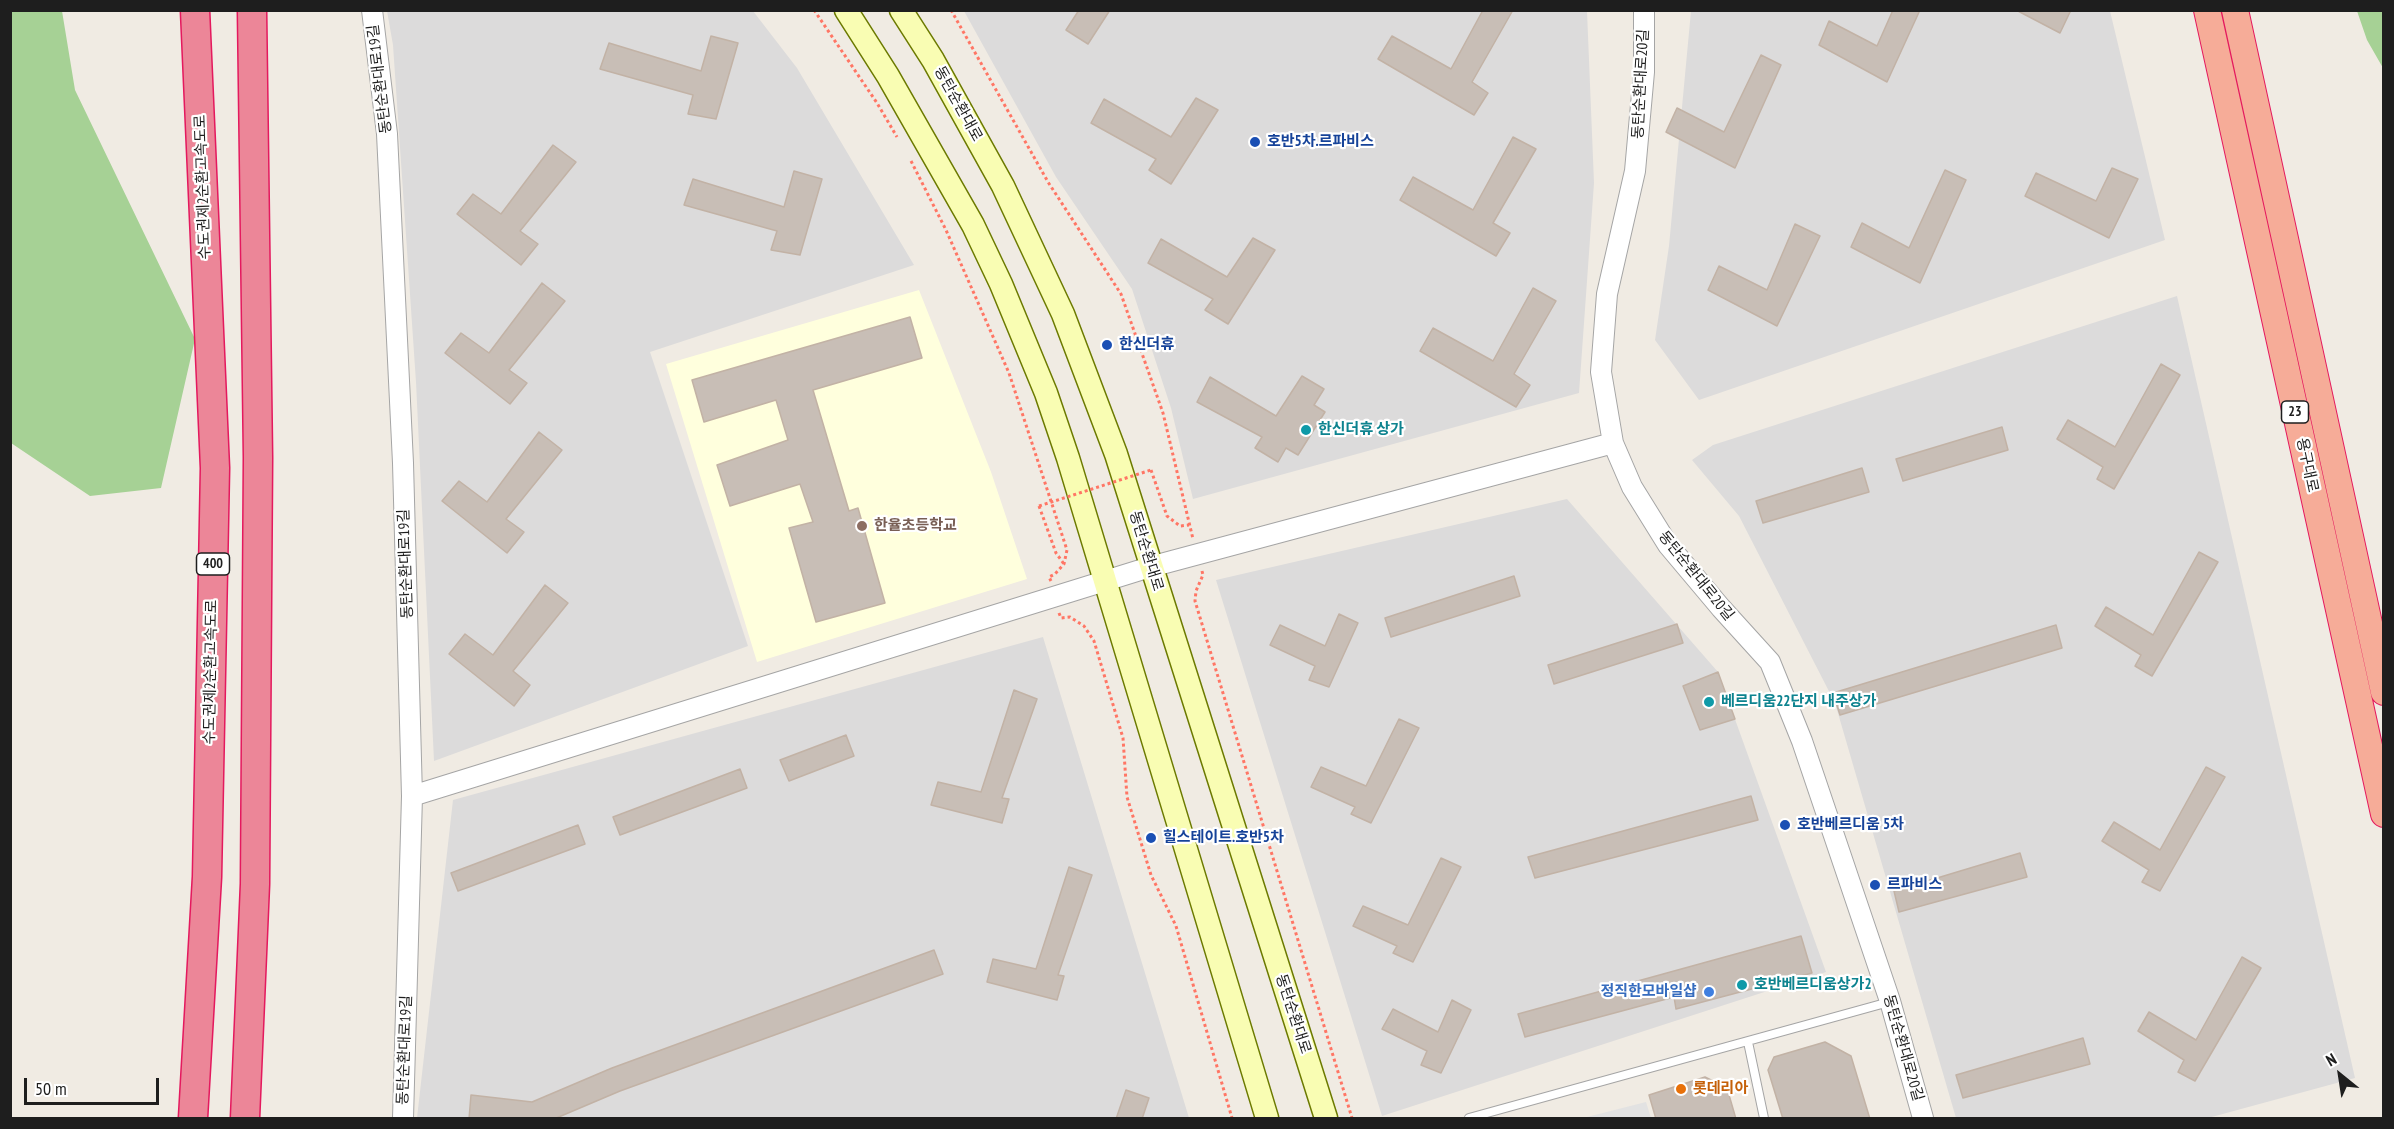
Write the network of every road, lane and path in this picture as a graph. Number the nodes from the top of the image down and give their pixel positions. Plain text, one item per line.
1 (195, 10) edge
2 (252, 10) edge
3 (372, 10) edge
4 (814, 10) edge
5 (846, 10) edge
6 (901, 10) edge
7 (951, 10) edge
8 (1644, 10) edge
9 (2207, 10) edge
10 (2235, 10) edge
11 (898, 138) dead end
12 (909, 156) dead end
13 (1613, 443) junction
14 (1064, 564) junction
15 (1150, 567) junction
16 (1203, 575) dead end
17 (1049, 577) dead end
18 (1105, 581) junction
19 (1061, 618) dead end
20 (1118, 624) junction
21 (1088, 632) junction
22 (2384, 692) edge
23 (412, 796) junction
24 (2384, 814) edge
25 (1890, 1001) junction
26 (1748, 1042) junction
27 (1489, 1116) edge
28 (194, 1119) edge
29 (245, 1119) edge
30 (403, 1119) edge
31 (1232, 1119) edge
32 (1267, 1119) edge
33 (1326, 1119) edge
34 (1352, 1119) edge
35 (1469, 1119) edge
36 (1764, 1119) edge
37 (1923, 1119) edge

1 - 28 highway, 수도권제2순환고속도로 / 400
2 - 29 highway
3 - 23 street, 동탄순환대로19길
4 - 11 path
5 - 18 main road
6 - 15 main road, 동탄순환대로
7 - 14 path, bridge
8 - 13 street, 동탄순환대로20길
9 - 24 highway, 용구대로 / 23
10 - 22 highway, 용구대로 / 23
12 - 14 path
13 - 15 street
13 - 25 street, 동탄순환대로20길
14 - 17 path
15 - 18 street
15 - 33 main road, 동탄순환대로
16 - 34 path
18 - 20 main road
18 - 23 street
19 - 21 path
20 - 21 path
20 - 32 main road
21 - 31 path
23 - 30 street, 동탄순환대로19길
25 - 26 lane
25 - 37 street, 동탄순환대로20길
26 - 27 lane
26 - 36 lane
27 - 35 lane

